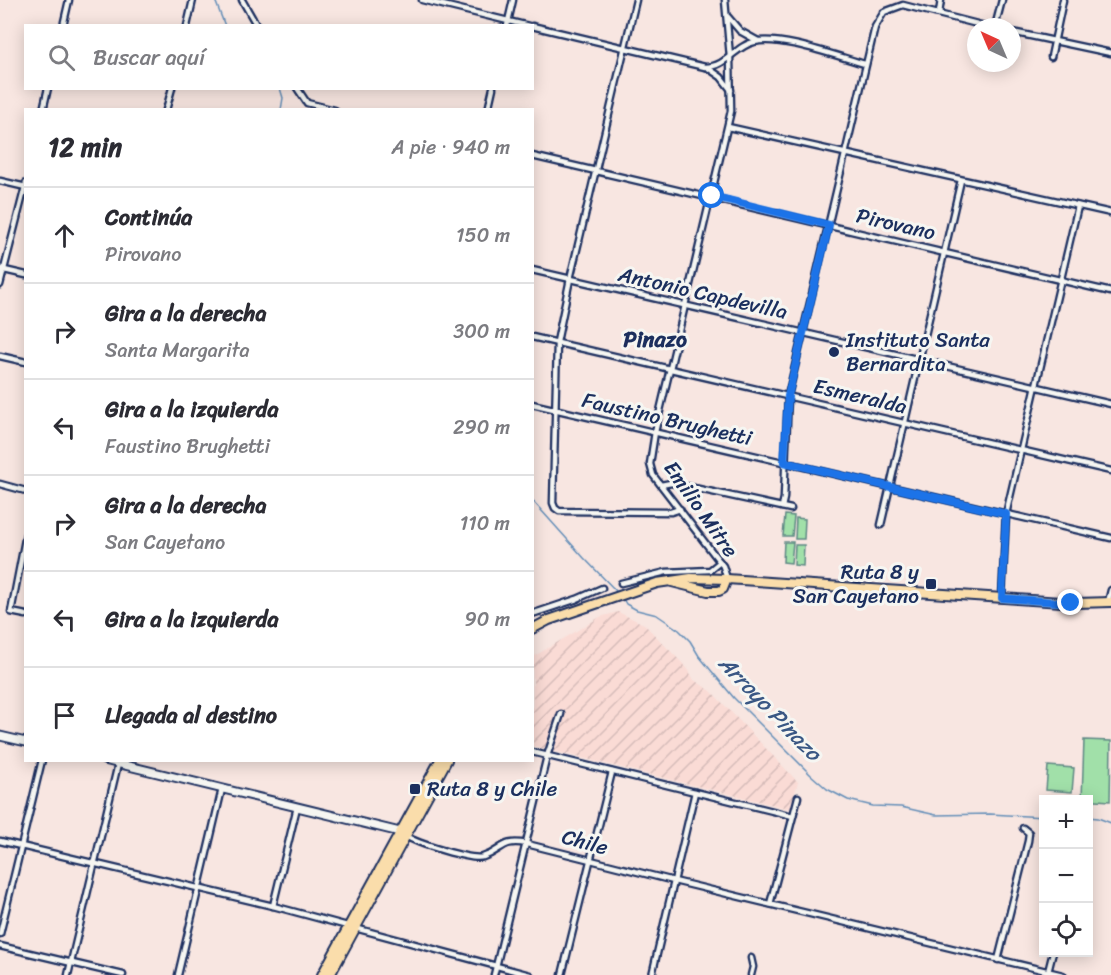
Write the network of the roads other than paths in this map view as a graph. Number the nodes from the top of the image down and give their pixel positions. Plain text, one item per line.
1 (69, 0) edge
2 (193, 0) edge
3 (242, 0) edge
4 (422, 0) edge
5 (513, 0) edge
6 (636, 0) edge
7 (725, 0) edge
8 (941, 0) edge
9 (1002, 0) edge
10 (1063, 0) edge
11 (939, 12) junction
12 (727, 15) junction
13 (997, 18) edge
14 (967, 20) edge
15 (507, 23) edge
16 (63, 24) edge
17 (187, 24) edge
18 (256, 24) edge
19 (534, 27) edge
20 (1021, 34) edge
21 (758, 41) junction
22 (1053, 42) junction
23 (625, 48) junction
24 (1111, 53) edge
25 (730, 57) junction
26 (1051, 57) dead end
27 (865, 64) junction
28 (705, 67) junction
29 (48, 90) edge
30 (172, 90) edge
31 (298, 90) edge
32 (493, 90) edge
33 (731, 90) junction
34 (43, 108) edge
35 (167, 108) edge
36 (328, 108) edge
37 (488, 108) edge
38 (728, 127) junction
39 (845, 154) junction
40 (534, 156) edge
41 (596, 170) junction
42 (961, 180) junction
43 (0, 181) edge
44 (24, 186) edge
45 (24, 190) edge
46 (712, 196) junction
47 (1078, 206) junction
48 (1111, 213) edge
49 (829, 225) junction
50 (944, 252) junction
51 (2, 269) edge
52 (534, 270) edge
53 (24, 274) edge
54 (570, 279) junction
55 (1061, 281) junction
56 (0, 285) edge
57 (1111, 292) edge
58 (687, 306) junction
59 (803, 333) junction
60 (534, 336) edge
61 (557, 342) junction
62 (0, 356) edge
63 (919, 360) junction
64 (24, 362) edge
65 (671, 368) junction
66 (1035, 387) junction
67 (788, 396) junction
68 (1111, 404) edge
69 (534, 405) edge
70 (555, 410) junction
71 (905, 423) junction
72 (655, 432) junction
73 (1020, 451) junction
74 (784, 462) junction
75 (1111, 471) edge
76 (0, 484) edge
77 (661, 485) junction
78 (889, 487) junction
79 (24, 490) edge
80 (782, 507) junction
81 (680, 509) junction
82 (791, 509) dead end
83 (1006, 514) junction
84 (881, 525) dead end
85 (1111, 538) edge
86 (24, 543) edge
87 (720, 562) junction
88 (19, 564) junction
89 (24, 565) edge
90 (727, 579) junction
91 (666, 581) junction
92 (621, 583) dead end
93 (602, 588) dead end
94 (1111, 590) edge
95 (1002, 598) junction
96 (1109, 603) edge
97 (534, 614) edge
98 (24, 615) edge
99 (534, 617) edge
100 (542, 623) junction
101 (534, 628) edge
102 (561, 714) dead end
103 (0, 736) edge
104 (24, 742) edge
105 (534, 753) edge
106 (547, 756) junction
107 (42, 762) edge
108 (110, 762) edge
109 (141, 762) edge
110 (439, 762) edge
111 (446, 762) edge
112 (117, 764) junction
113 (139, 769) junction
114 (612, 772) junction
115 (222, 789) junction
116 (695, 792) junction
117 (798, 797) dead end
118 (297, 807) junction
119 (793, 816) junction
120 (1023, 828) dead end
121 (403, 834) junction
122 (0, 841) edge
123 (527, 844) junction
124 (21, 846) junction
125 (589, 860) junction
126 (94, 863) junction
127 (674, 881) junction
128 (198, 889) junction
129 (770, 904) junction
130 (273, 906) junction
131 (352, 928) junction
132 (0, 934) edge
133 (0, 946) edge
134 (1052, 957) edge
135 (751, 958) dead end
136 (998, 960) junction
137 (71, 962) junction
138 (496, 966) junction
139 (1048, 972) junction
140 (1056, 974) edge
141 (68, 975) edge
142 (123, 975) edge
143 (178, 975) edge
144 (322, 975) edge
145 (330, 975) edge
146 (494, 975) edge
147 (530, 975) edge
148 (562, 975) edge
149 (652, 975) edge
150 (751, 975) edge
151 (1063, 975) edge

1 - 16 street
2 - 17 street
3 - 18 street
4 - 15 street
5 - 15 street
6 - 23 street
7 - 12 street, Emilio Mitre
8 - 11 street
9 - 13 street
10 - 22 street
11 - 14 street
11 - 27 street
12 - 21 street
12 - 25 street, Emilio Mitre
19 - 23 street
20 - 22 street
21 - 25 street
21 - 27 street
22 - 24 street
22 - 26 street
23 - 28 street
23 - 41 street
25 - 28 street
25 - 33 street, Emilio Mitre
27 - 39 street
28 - 33 street
29 - 34 street
30 - 35 street
31 - 36 street
32 - 37 street
33 - 38 street, Emilio Mitre
38 - 39 street
38 - 46 street, Emilio Mitre
39 - 42 street
39 - 49 street
40 - 41 street, Pirovano
41 - 46 street, Pirovano
41 - 54 street
42 - 47 street
42 - 50 street
43 - 44 street
45 - 51 street
46 - 49 street, Pirovano
46 - 58 street, Emilio Mitre
47 - 48 street
47 - 55 street
49 - 50 street, Pirovano
49 - 59 street
50 - 55 street, Pirovano
50 - 63 street
51 - 53 street
51 - 56 street
52 - 54 street, Antonio Capdevilla
54 - 58 street, Antonio Capdevilla
54 - 61 street
55 - 57 street, Pirovano
55 - 66 street
58 - 59 street, Antonio Capdevilla
58 - 65 street, Emilio Mitre
59 - 63 street, Antonio Capdevilla
59 - 67 street
60 - 61 street, Esmeralda
61 - 65 street, Esmeralda
61 - 70 street
62 - 64 street
63 - 66 street, Antonio Capdevilla
63 - 71 street
65 - 67 street, Esmeralda
65 - 72 street, Emilio Mitre
66 - 68 street, Antonio Capdevilla
66 - 73 street
67 - 71 street, Esmeralda
67 - 74 street
69 - 70 street, Faustino Brughetti
70 - 72 street, Faustino Brughetti
70 - 81 street
71 - 73 street, Esmeralda
71 - 78 street
72 - 74 street, Faustino Brughetti
72 - 77 street, Emilio Mitre
73 - 75 street, Esmeralda
73 - 83 street
74 - 78 street, Faustino Brughetti
74 - 80 street
76 - 79 street
77 - 80 street
77 - 81 street, Emilio Mitre
78 - 83 street, Faustino Brughetti
78 - 84 street
80 - 82 street
81 - 87 street, Emilio Mitre
83 - 85 street, Faustino Brughetti
83 - 95 street
86 - 88 street
87 - 90 street, Emilio Mitre
87 - 92 street
88 - 89 street
88 - 98 street
90 - 91 main road
90 - 91 main road
90 - 95 main road
91 - 100 main road
93 - 97 street
94 - 96 street
95 - 96 main road
99 - 100 street
100 - 101 main road
102 - 106 street
103 - 104 street
105 - 106 street
106 - 114 street
106 - 123 street
107 - 124 street
108 - 112 street, Chile
109 - 113 street
110 - 121 main road
111 - 121 main road
112 - 113 street, Chile
112 - 126 street
113 - 115 street, Chile
114 - 116 street
114 - 125 street
115 - 118 street, Chile
115 - 128 street
116 - 119 street
116 - 127 street
117 - 119 street
118 - 121 street, Chile
118 - 130 street
119 - 129 street
120 - 136 street
121 - 123 street, Chile
121 - 131 main road
122 - 124 street
123 - 125 street, Chile
123 - 138 street
124 - 126 street
124 - 132 street
125 - 127 street, Chile
125 - 148 street
126 - 128 street
126 - 137 street
127 - 129 street, Chile
127 - 149 street
128 - 130 street
128 - 143 street
129 - 136 street, Chile
130 - 131 street
131 - 138 street
131 - 144 main road
131 - 145 main road
133 - 137 street
134 - 139 street
135 - 150 street
136 - 139 street, Chile
137 - 141 street
137 - 142 street
138 - 146 street
138 - 147 street
139 - 140 street, Chile
140 - 151 street, Chile

